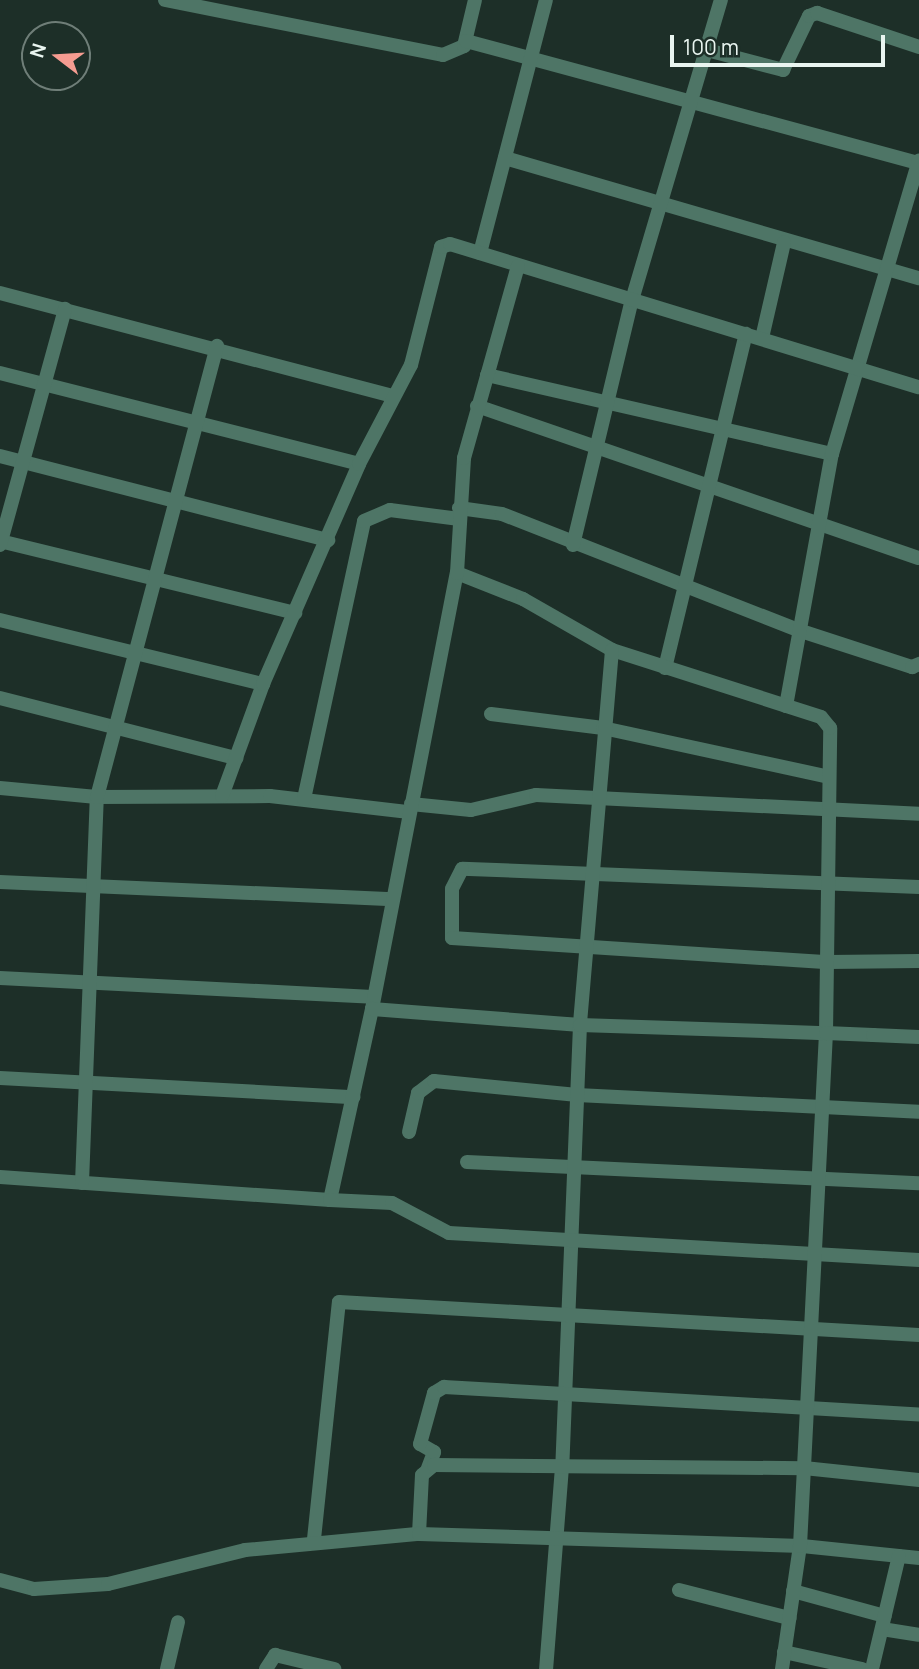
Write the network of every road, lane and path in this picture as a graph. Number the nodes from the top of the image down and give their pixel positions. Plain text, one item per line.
1 (165, 0) edge
2 (475, 0) edge
3 (546, 0) edge
4 (720, 0) edge
5 (466, 41) junction
6 (919, 47) edge
7 (707, 50) junction
8 (532, 58) junction
9 (690, 106) junction
10 (505, 158) junction
11 (919, 162) edge
12 (660, 205) junction
13 (784, 243) junction
14 (480, 253) junction
15 (518, 266) junction
16 (884, 268) junction
17 (919, 278) edge
18 (0, 293) edge
19 (632, 300) junction
20 (65, 309) junction
21 (746, 334) junction
22 (762, 338) junction
23 (217, 346) junction
24 (856, 368) junction
25 (0, 373) edge
26 (487, 375) junction
27 (44, 384) junction
28 (919, 387) edge
29 (394, 396) junction
30 (605, 403) junction
31 (477, 406) junction
32 (195, 424) junction
33 (718, 428) junction
34 (597, 443) junction
35 (832, 454) junction
36 (0, 456) edge
37 (24, 463) junction
38 (359, 464) junction
39 (706, 481) junction
40 (180, 505) junction
41 (343, 506) junction
42 (459, 513) junction
43 (364, 520) junction
44 (820, 524) junction
45 (328, 540) junction
46 (0, 542) edge
47 (573, 545) junction
48 (919, 558) edge
49 (457, 573) junction
50 (158, 579) junction
51 (683, 585) junction
52 (295, 613) junction
53 (0, 620) edge
54 (801, 631) junction
55 (612, 650) junction
56 (140, 653) junction
57 (919, 664) edge
58 (665, 668) junction
59 (263, 684) junction
60 (0, 698) edge
61 (786, 706) junction
62 (491, 714) dead end
63 (117, 724) junction
64 (603, 728) junction
65 (236, 758) junction
66 (829, 777) junction
67 (0, 788) edge
68 (222, 796) junction
69 (97, 797) junction
70 (598, 798) junction
71 (304, 799) junction
72 (410, 808) junction
73 (830, 809) junction
74 (919, 814) edge
75 (590, 870) junction
76 (0, 882) edge
77 (829, 886) junction
78 (919, 887) edge
79 (91, 889) junction
80 (393, 899) junction
81 (584, 947) junction
82 (919, 961) edge
83 (828, 962) junction
84 (0, 978) edge
85 (89, 981) junction
86 (373, 1003) junction
87 (580, 1025) junction
88 (826, 1034) junction
89 (919, 1037) edge
90 (0, 1078) edge
91 (85, 1083) junction
92 (577, 1095) junction
93 (353, 1097) junction
94 (823, 1105) junction
95 (919, 1112) edge
96 (410, 1132) dead end
97 (467, 1162) dead end
98 (573, 1170) junction
99 (0, 1177) edge
100 (814, 1179) junction
101 (82, 1183) junction
102 (919, 1183) edge
103 (330, 1200) junction
104 (570, 1242) junction
105 (810, 1256) junction
106 (919, 1260) edge
107 (566, 1316) junction
108 (807, 1331) junction
109 (919, 1335) edge
110 (562, 1390) junction
111 (803, 1407) junction
112 (919, 1414) edge
113 (562, 1467) junction
114 (428, 1468) junction
115 (802, 1469) junction
116 (919, 1480) edge
117 (419, 1534) junction
118 (314, 1539) junction
119 (557, 1539) junction
120 (800, 1546) junction
121 (899, 1556) junction
122 (919, 1558) edge
123 (0, 1580) edge
124 (680, 1590) dead end
125 (793, 1591) junction
126 (789, 1618) junction
127 (178, 1622) dead end
128 (883, 1622) junction
129 (919, 1635) edge
130 (282, 1643) dead end
131 (784, 1652) junction
132 (268, 1663) edge
133 (167, 1669) edge
134 (334, 1669) edge
135 (546, 1669) edge
136 (782, 1669) edge
137 (862, 1669) edge
138 (872, 1669) edge

1 - 5 street
2 - 5 street
3 - 8 street
4 - 7 street
5 - 8 street
6 - 7 street
7 - 9 street
8 - 9 street
8 - 10 street
9 - 11 street
9 - 12 street
10 - 12 street
10 - 14 street
11 - 16 street
12 - 13 street
12 - 19 street
13 - 16 street
13 - 22 street
14 - 15 street
14 - 29 street
15 - 19 street
15 - 26 street
16 - 17 street
16 - 24 street
18 - 20 street
19 - 21 street
19 - 30 street
20 - 23 street
20 - 27 street
21 - 22 street
21 - 33 street
22 - 24 street
23 - 29 street
23 - 32 street
24 - 28 street
24 - 35 street
25 - 27 street
26 - 30 street
26 - 31 street
27 - 32 street
27 - 37 street
29 - 38 street
30 - 33 street
30 - 34 street
31 - 34 street
31 - 42 street
32 - 38 street
32 - 40 street
33 - 35 street
33 - 39 street
34 - 39 street
34 - 47 street
35 - 44 street
36 - 37 street
37 - 40 street
37 - 46 street
38 - 41 street
39 - 44 street
39 - 51 street
40 - 45 street
40 - 50 street
41 - 43 street
41 - 45 street
42 - 43 street
42 - 47 street
42 - 49 street
43 - 71 street
44 - 48 street
44 - 54 street
45 - 52 street
46 - 50 street
47 - 51 street
49 - 55 street
49 - 72 street
50 - 52 street
50 - 56 street
51 - 54 street
51 - 58 street
52 - 59 street
53 - 56 street
54 - 57 street
54 - 61 street
55 - 58 street
55 - 64 street
56 - 59 street
56 - 63 street
58 - 61 street
59 - 65 street
60 - 63 street
61 - 66 street
62 - 64 street
63 - 65 street
63 - 69 street
64 - 66 street
64 - 70 street
65 - 68 street
66 - 73 street
67 - 69 street
68 - 69 street
68 - 71 street
69 - 79 street
70 - 72 street
70 - 73 street
70 - 75 street
71 - 72 street
72 - 80 street
73 - 74 street
73 - 77 street
75 - 77 street
75 - 81 street
75 - 81 street
76 - 79 street
77 - 78 street
77 - 83 street
79 - 80 street
79 - 85 street
80 - 86 street
81 - 83 street
81 - 87 street
82 - 83 street
83 - 88 street
84 - 85 street
85 - 86 street
85 - 91 street
86 - 87 street
86 - 93 street
87 - 88 street
87 - 92 street
88 - 89 street
88 - 94 street
90 - 91 street
91 - 93 street
91 - 101 street
92 - 94 street
92 - 96 street
92 - 98 street
93 - 103 street
94 - 95 street
94 - 100 street
97 - 98 street
98 - 100 street
98 - 104 street
99 - 101 street
100 - 102 street
100 - 105 street
101 - 103 street
103 - 104 street
104 - 105 street
104 - 107 street
105 - 106 street
105 - 108 street
107 - 108 street
107 - 110 street
107 - 118 street
108 - 109 street
108 - 111 street
110 - 111 street
110 - 113 street
110 - 114 street
111 - 112 street
111 - 115 street
113 - 114 street
113 - 115 street
113 - 119 street
114 - 117 street
115 - 116 street
115 - 120 street
117 - 118 street
117 - 119 street
118 - 123 street
119 - 120 street
119 - 135 street
120 - 121 street
120 - 125 street
121 - 122 street
121 - 128 street
124 - 126 street
125 - 126 street
125 - 128 street
126 - 131 street
127 - 133 street
128 - 129 street
128 - 138 street
130 - 132 street
131 - 136 street
131 - 137 street
132 - 134 street

